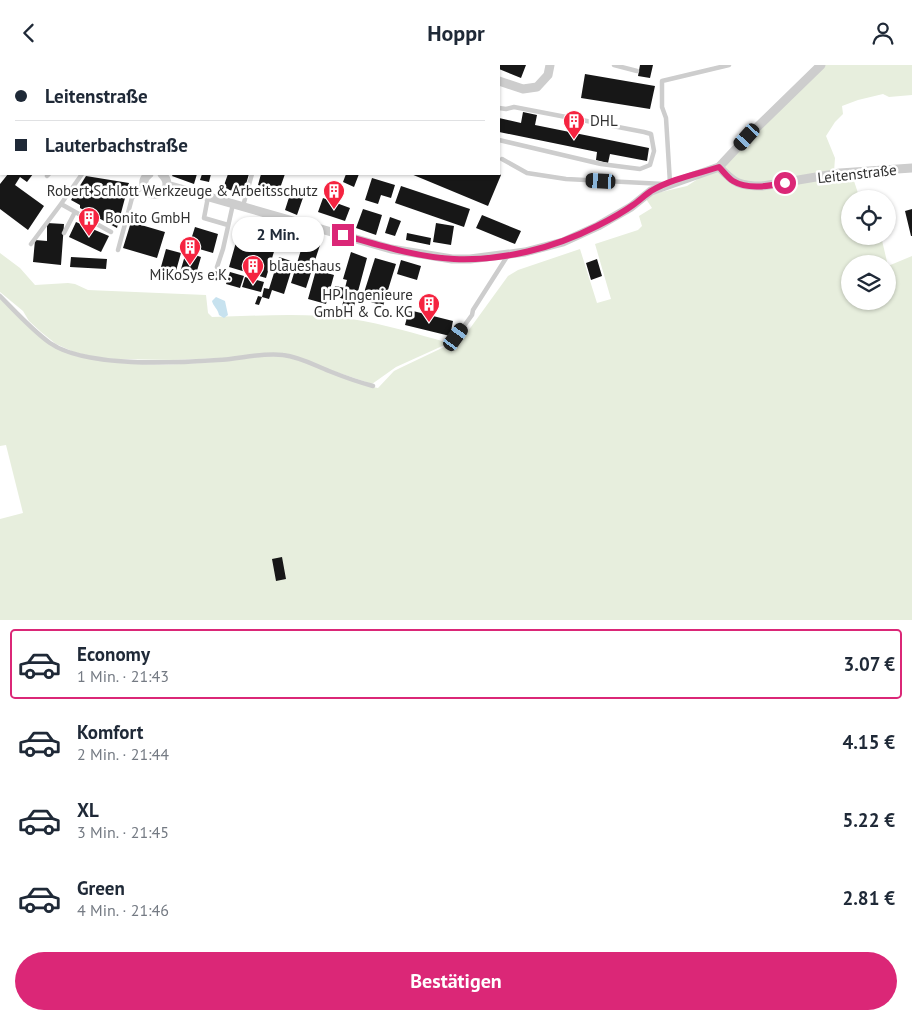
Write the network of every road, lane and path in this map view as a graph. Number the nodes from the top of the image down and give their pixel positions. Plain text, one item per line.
1 (550, 65) edge
2 (614, 65) edge
3 (729, 65) edge
4 (821, 65) edge
5 (637, 71) dead end
6 (500, 81) edge
7 (500, 109) edge
8 (500, 140) edge
9 (502, 159) dead end
10 (719, 167) junction
11 (912, 168) edge
12 (81, 175) edge
13 (163, 175) edge
14 (252, 175) edge
15 (144, 177) edge
16 (669, 184) junction
17 (167, 185) junction
18 (208, 197) junction
19 (61, 204) junction
20 (233, 204) junction
21 (243, 207) junction
22 (75, 212) junction
23 (294, 221) junction
24 (228, 225) junction
25 (110, 232) dead end
26 (64, 233) dead end
27 (31, 244) dead end
28 (288, 245) dead end
29 (118, 250) dead end
30 (508, 255) junction
31 (217, 267) dead end
32 (0, 297) edge
33 (456, 337) dead end
34 (373, 386) dead end

1 - 6 street
2 - 5 lane
3 - 16 lane
4 - 10 street
7 - 8 lane
9 - 16 lane
10 - 11 street, Leitenstraße
10 - 16 street
12 - 19 lane
13 - 17 street
14 - 21 lane
15 - 17 street
15 - 29 lane
16 - 30 street
17 - 18 street
18 - 20 street
18 - 24 lane
19 - 22 lane
19 - 27 lane
20 - 21 street
20 - 24 lane
21 - 23 street
22 - 25 lane
22 - 26 lane
23 - 28 lane
23 - 30 street
24 - 31 lane
30 - 33 lane
32 - 34 lane

